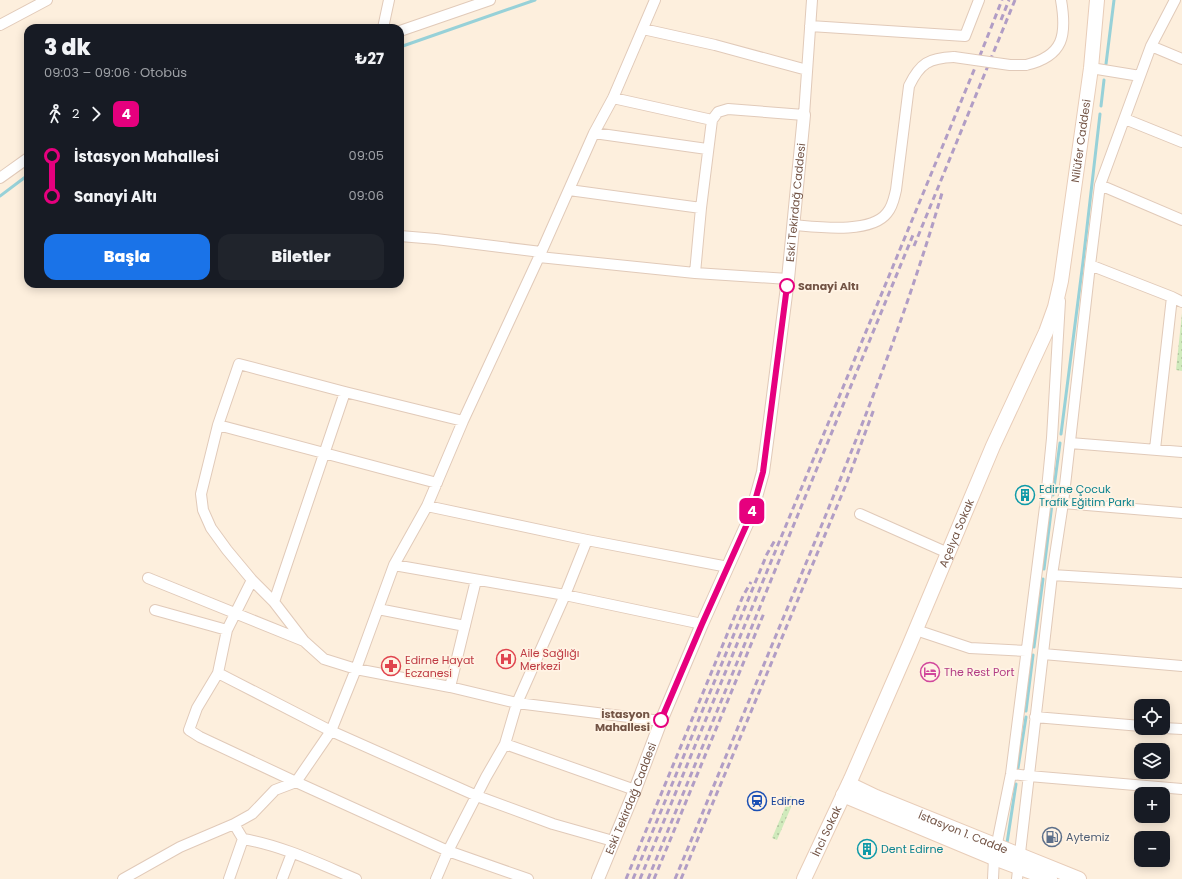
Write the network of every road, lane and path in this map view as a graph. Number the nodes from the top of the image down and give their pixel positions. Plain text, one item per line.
1 (47, 0) edge
2 (389, 0) edge
3 (490, 0) edge
4 (655, 0) edge
5 (812, 0) edge
6 (979, 0) edge
7 (1061, 0) edge
8 (1097, 0) edge
9 (1175, 0) edge
10 (0, 24) edge
11 (384, 24) edge
12 (810, 26) junction
13 (643, 29) junction
14 (404, 30) edge
15 (1151, 46) junction
16 (1182, 59) edge
17 (1090, 68) junction
18 (807, 70) junction
19 (1140, 76) junction
20 (613, 98) junction
21 (804, 115) junction
22 (1125, 119) junction
23 (712, 120) junction
24 (594, 133) junction
25 (1182, 142) edge
26 (707, 149) junction
27 (24, 161) edge
28 (0, 178) edge
29 (1100, 185) junction
30 (569, 190) junction
31 (701, 208) junction
32 (1182, 220) edge
33 (794, 225) junction
34 (404, 236) edge
35 (540, 255) junction
36 (1090, 265) junction
37 (695, 273) junction
38 (788, 279) junction
39 (1061, 281) junction
40 (1172, 297) junction
41 (1182, 302) edge
42 (346, 392) junction
43 (463, 420) junction
44 (218, 425) junction
45 (1070, 443) junction
46 (1155, 449) junction
47 (1182, 452) edge
48 (325, 453) junction
49 (437, 483) junction
50 (1063, 503) junction
51 (427, 506) junction
52 (1182, 513) edge
53 (860, 514) dead end
54 (587, 540) junction
55 (948, 553) junction
56 (394, 565) junction
57 (728, 567) junction
58 (1052, 575) junction
59 (148, 578) dead end
60 (252, 580) junction
61 (476, 580) junction
62 (1182, 583) edge
63 (565, 595) junction
64 (274, 602) junction
65 (378, 609) junction
66 (155, 610) dead end
67 (235, 613) junction
68 (702, 624) junction
69 (465, 626) junction
70 (227, 630) junction
71 (916, 630) junction
72 (304, 641) junction
73 (1026, 651) junction
74 (1043, 654) junction
75 (1182, 666) edge
76 (356, 669) junction
77 (218, 672) junction
78 (450, 687) junction
79 (517, 703) junction
80 (1035, 717) junction
81 (661, 721) junction
82 (1134, 725) edge
83 (1170, 728) edge
84 (1182, 729) edge
85 (331, 731) junction
86 (505, 744) junction
87 (1011, 774) junction
88 (1029, 776) junction
89 (296, 782) junction
90 (846, 789) junction
91 (1182, 789) edge
92 (635, 790) junction
93 (476, 796) junction
94 (234, 824) junction
95 (243, 839) junction
96 (612, 841) junction
97 (448, 850) junction
98 (995, 852) junction
99 (292, 853) junction
100 (1019, 867) edge
101 (123, 879) edge
102 (229, 879) edge
103 (282, 879) edge
104 (356, 879) edge
105 (436, 879) edge
106 (528, 879) edge
107 (598, 879) edge
108 (804, 879) edge
109 (993, 879) edge
110 (1050, 879) edge
111 (1079, 879) edge

1 - 10 street
2 - 11 street
3 - 14 street
4 - 13 street
5 - 12 street
6 - 12 street
7 - 33 street, bridge
8 - 17 main road, Nilüfer Caddesi
9 - 15 street
12 - 18 street
13 - 18 street
13 - 20 street
15 - 16 street
15 - 19 street
17 - 19 street
17 - 39 main road, Nilüfer Caddesi
18 - 21 street
19 - 22 street
20 - 23 street
20 - 24 street
21 - 23 street
21 - 33 street, Eski Tekirdağ Caddesi
22 - 25 street
22 - 29 street
23 - 26 street
24 - 26 street
24 - 30 street
26 - 31 street
27 - 28 street
29 - 32 street
29 - 36 street
30 - 31 street
30 - 35 street
31 - 37 street
33 - 38 street, Eski Tekirdağ Caddesi
34 - 35 street
35 - 37 street
35 - 43 street
36 - 40 street
36 - 45 street
37 - 38 street
38 - 57 street, Eski Tekirdağ Caddesi
39 - 55 main road, Açelya Sokak
39 - 73 street
40 - 41 street
40 - 46 street
42 - 43 street
42 - 44 street
42 - 48 street
43 - 49 street
44 - 48 street
44 - 60 street
45 - 46 street
45 - 50 street
46 - 47 street
48 - 49 street
48 - 64 street
49 - 51 street
50 - 52 street
50 - 58 street
51 - 54 street
51 - 56 street
53 - 55 street
54 - 57 street
54 - 63 street
55 - 71 main road, Açelya Sokak
56 - 61 street
56 - 65 street
57 - 68 street, Eski Tekirdağ Caddesi
58 - 62 street
58 - 74 street
59 - 67 street
60 - 64 street
60 - 67 street
61 - 63 street
61 - 69 street
63 - 68 street
63 - 79 street
64 - 72 street
65 - 69 street
65 - 76 street
66 - 70 street
67 - 70 street
67 - 72 street
68 - 81 street, Eski Tekirdağ Caddesi
69 - 78 street
70 - 77 street
71 - 73 street
71 - 90 main road, Açelya Sokak
72 - 76 street
73 - 87 street
74 - 75 street
74 - 80 street
76 - 78 street
76 - 85 street
77 - 85 street
77 - 89 street
78 - 79 street
79 - 81 street
79 - 86 street
80 - 82 street
80 - 88 street
81 - 92 street, Eski Tekirdağ Caddesi
83 - 84 street
85 - 89 street
85 - 93 street
86 - 92 street
86 - 93 street
87 - 88 street
87 - 98 street
88 - 91 street
88 - 100 street
89 - 94 street
89 - 97 street
90 - 98 main road, İstasyon 1. Cadde
90 - 108 main road, İnci Sokak
92 - 96 street, Eski Tekirdağ Caddesi
93 - 96 street
93 - 97 street
94 - 95 street
94 - 101 street
95 - 99 street
95 - 102 street
96 - 107 street, Eski Tekirdağ Caddesi
97 - 105 street
97 - 106 street
98 - 100 main road, İstasyon 1. Cadde
98 - 109 street
99 - 103 street
99 - 104 street
100 - 110 main road, İstasyon 1. Cadde
100 - 111 main road, İstasyon 1. Cadde

